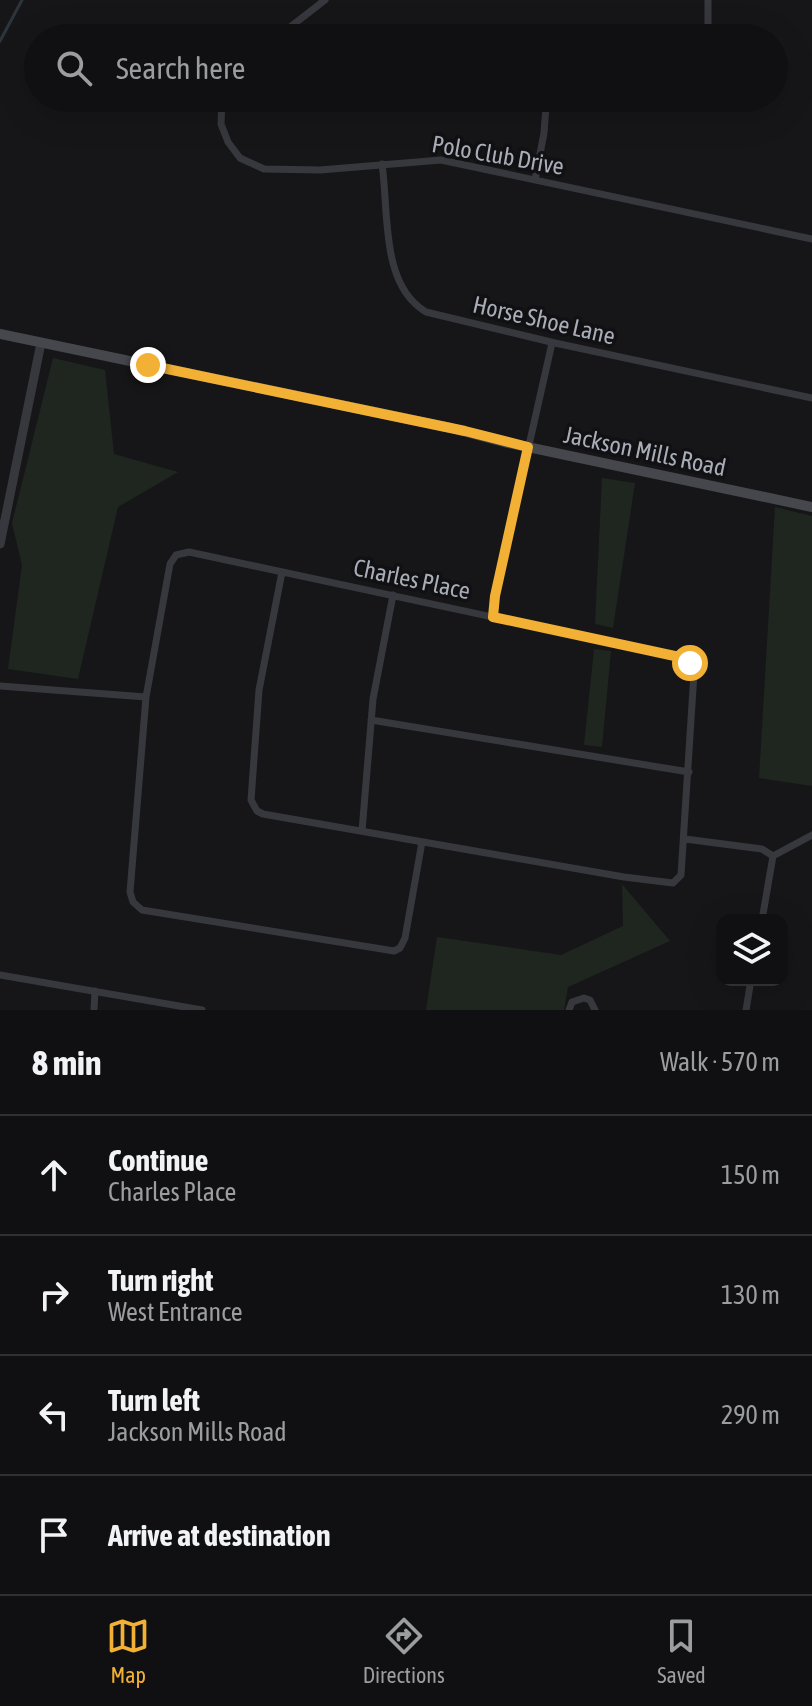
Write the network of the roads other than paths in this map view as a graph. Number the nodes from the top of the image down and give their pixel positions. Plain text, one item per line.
1 (325, 0) edge
2 (708, 0) edge
3 (294, 24) edge
4 (708, 24) edge
5 (220, 112) edge
6 (546, 112) edge
7 (382, 164) junction
8 (535, 180) junction
9 (812, 239) edge
10 (0, 334) edge
11 (41, 343) junction
12 (552, 343) junction
13 (812, 398) edge
14 (528, 447) junction
15 (812, 507) edge
16 (0, 544) edge
17 (282, 572) junction
18 (393, 595) junction
19 (493, 617) junction
20 (0, 686) edge
21 (146, 697) junction
22 (371, 720) junction
23 (689, 772) junction
24 (362, 831) junction
25 (812, 835) edge
26 (685, 839) junction
27 (422, 842) junction
28 (773, 856) junction
29 (763, 914) edge
30 (0, 975) edge
31 (750, 986) edge
32 (95, 991) junction
33 (184, 1008) edge
34 (94, 1010) edge
35 (202, 1010) edge
36 (569, 1010) edge
37 (595, 1010) edge
38 (746, 1010) edge

1 - 3 street
2 - 4 street
5 - 7 street, Polo Club Drive
6 - 8 street
7 - 8 street, Polo Club Drive
7 - 12 street, Horse Shoe Lane
8 - 9 street, Polo Club Drive
10 - 11 main road, Jackson Mills Road
11 - 14 main road, Jackson Mills Road
11 - 16 street
12 - 13 street, Horse Shoe Lane
12 - 14 street
14 - 15 main road, Jackson Mills Road
14 - 19 street
17 - 18 street, Charles Place
17 - 21 street, Charles Place
17 - 24 street
18 - 19 street, Charles Place
18 - 22 street
19 - 23 street, Charles Place
20 - 21 street
21 - 27 street
22 - 23 street
22 - 24 street
23 - 26 street
24 - 27 street
25 - 28 street
26 - 27 street
26 - 28 street
28 - 29 street
30 - 32 street
31 - 38 street
32 - 33 street
32 - 34 street
33 - 35 street
36 - 37 street

